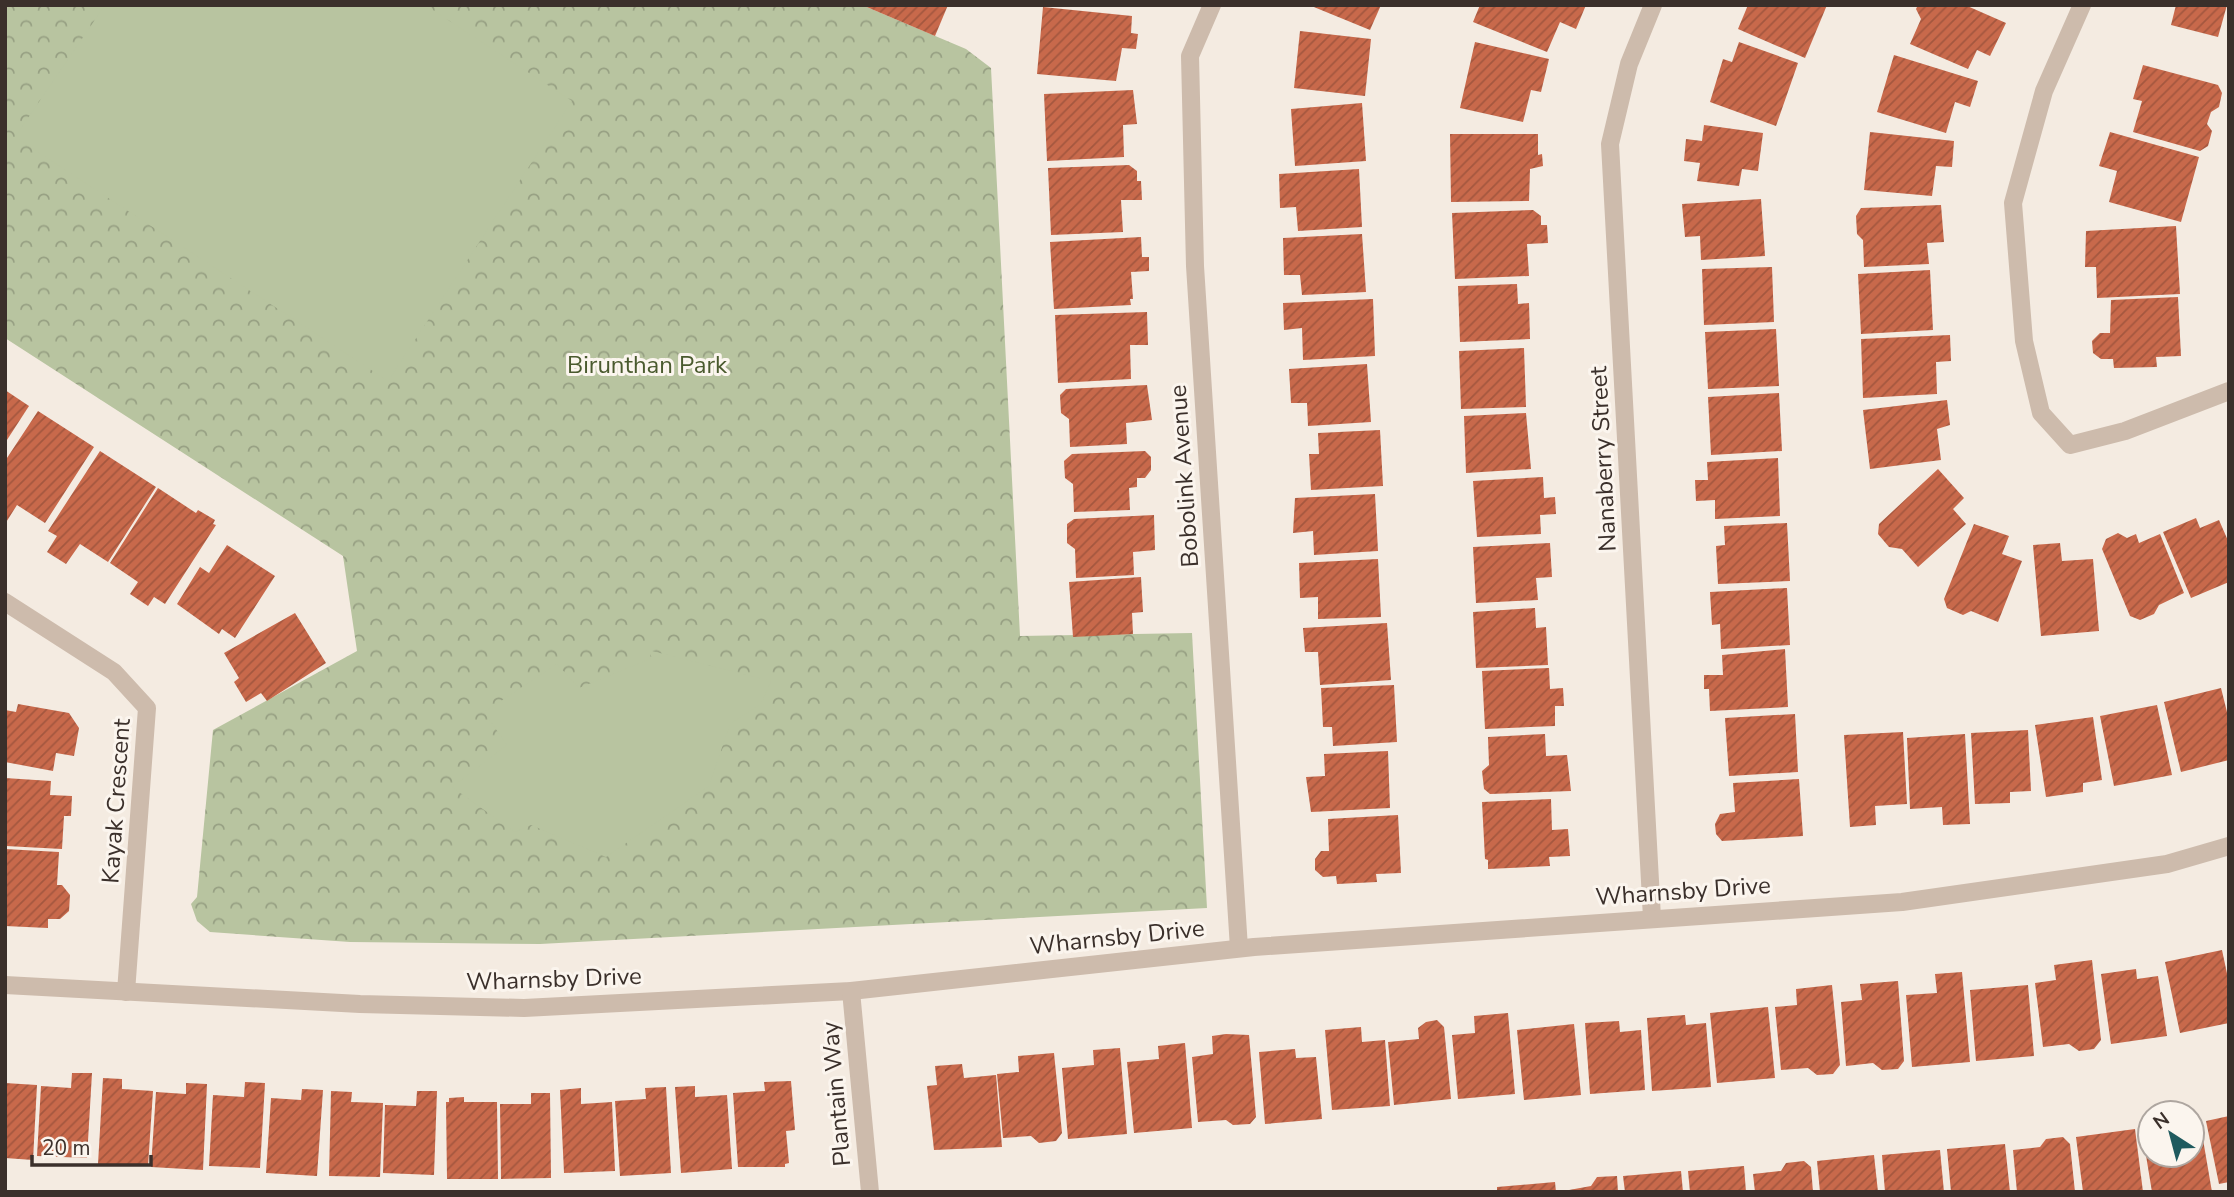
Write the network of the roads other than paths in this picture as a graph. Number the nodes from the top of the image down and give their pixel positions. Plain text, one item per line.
1 (1212, 5) edge
2 (1653, 5) edge
3 (2082, 5) edge
4 (2229, 391) edge
5 (5, 602) edge
6 (2229, 846) edge
7 (1652, 918) junction
8 (1239, 948) junction
9 (5, 985) edge
10 (851, 991) junction
11 (126, 992) junction
12 (870, 1192) edge

1 - 8 street, Bobolink Avenue
2 - 7 street, Nanaberry Street
3 - 4 street
5 - 11 street, Kayak Crescent
6 - 7 street, Wharnsby Drive
7 - 8 street, Wharnsby Drive
8 - 10 street, Wharnsby Drive
9 - 11 street, Wharnsby Drive
10 - 11 street, Wharnsby Drive
10 - 12 street, Plantain Way

